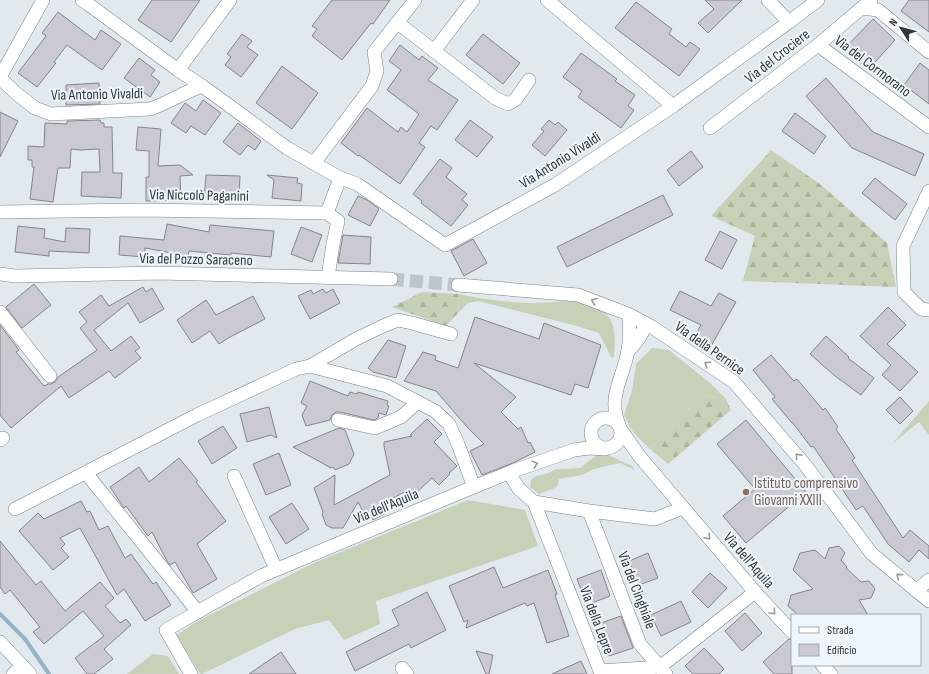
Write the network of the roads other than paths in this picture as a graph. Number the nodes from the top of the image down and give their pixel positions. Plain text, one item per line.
1 (43, 0) edge
2 (82, 0) edge
3 (230, 0) edge
4 (416, 0) edge
5 (473, 0) edge
6 (547, 0) edge
7 (768, 0) edge
8 (818, 0) edge
9 (866, 4) edge
10 (789, 22) junction
11 (398, 23) junction
12 (818, 45) junction
13 (434, 52) junction
14 (929, 52) edge
15 (178, 70) junction
16 (0, 77) edge
17 (529, 80) dead end
18 (202, 86) junction
19 (673, 106) junction
20 (710, 128) dead end
21 (929, 128) edge
22 (314, 163) junction
23 (340, 178) junction
24 (929, 191) edge
25 (0, 212) edge
26 (327, 213) junction
27 (0, 274) edge
28 (328, 278) junction
29 (391, 279) tunnel mouth
30 (458, 285) tunnel mouth
31 (929, 310) edge
32 (0, 312) edge
33 (629, 316) junction
34 (645, 324) junction
35 (451, 334) dead end
36 (628, 351) junction
37 (310, 366) junction
38 (50, 376) dead end
39 (615, 396) junction
40 (418, 402) junction
41 (338, 420) dead end
42 (600, 420) junction
43 (620, 427) junction
44 (591, 433) junction
45 (609, 448) junction
46 (574, 450) junction
47 (644, 463) junction
48 (86, 473) junction
49 (509, 473) junction
50 (234, 476) dead end
51 (474, 487) junction
52 (534, 502) junction
53 (682, 508) junction
54 (15, 509) dead end
55 (589, 511) junction
56 (276, 569) junction
57 (929, 580) edge
58 (916, 590) junction
59 (755, 592) junction
60 (929, 601) edge
61 (198, 612) junction
62 (791, 631) edge
63 (0, 642) edge
64 (823, 666) edge
65 (663, 670) edge
66 (22, 671) edge
67 (191, 674) edge
68 (831, 674) edge

1 - 16 street
2 - 15 street, Via Antonio Vivaldi
3 - 15 street
4 - 11 street
5 - 13 street
6 - 19 street
7 - 10 street
8 - 10 street, Via Antonio Vivaldi
9 - 12 street, Via del Crociere
9 - 14 street, Via del Crociere
10 - 19 street, Via Antonio Vivaldi
11 - 13 street
11 - 22 street
12 - 20 street, Via del Crociere
12 - 21 street, Via del Cormorano
13 - 17 street
15 - 18 street, Via Antonio Vivaldi
16 - 18 street, Via Antonio Vivaldi
18 - 22 street, Via Antonio Vivaldi
19 - 23 street, Via Antonio Vivaldi
22 - 23 street, Via Antonio Vivaldi
23 - 26 street
24 - 31 street
25 - 26 street, Via Niccolò Paganini
26 - 28 street
27 - 28 street, Via del Pozzo Saraceno
28 - 29 street, Via del Pozzo Saraceno
33 -> 30 street, Via della Pernice
32 - 38 street
33 - 34 street, Via della Pernice
33 - 36 street, Via dell'Aquila
34 - 36 street
58 -> 34 street, Via della Pernice
35 - 37 street
36 - 39 street, Via dell'Aquila
37 - 40 street
37 - 48 street
39 - 42 street
39 - 43 street, Via dell'Aquila
40 - 41 street
40 - 51 street
42 - 43 street
42 - 44 street
43 - 45 street
43 - 47 street, Via dell'Aquila
44 - 45 street
44 - 46 street
45 - 46 street, Via dell'Aquila
45 - 47 street
49 -> 46 street, Via dell'Aquila
47 - 53 street, Via dell'Aquila
48 - 54 street
48 - 61 street
49 - 51 street, Via dell'Aquila
49 - 52 street
50 - 56 street
51 - 56 street, Via dell'Aquila
52 - 55 street
52 - 65 street, Via della Lepre
53 - 55 street
53 -> 59 street, Via dell'Aquila
55 - 65 street, Via del Cinghiale
56 - 61 street, Via dell'Aquila
57 - 58 street
58 - 60 street, Via della Pernice
59 -> 62 street, Via dell'Aquila
59 - 65 street
61 - 67 street, Via dell'Aquila
63 - 66 street
64 - 68 street

